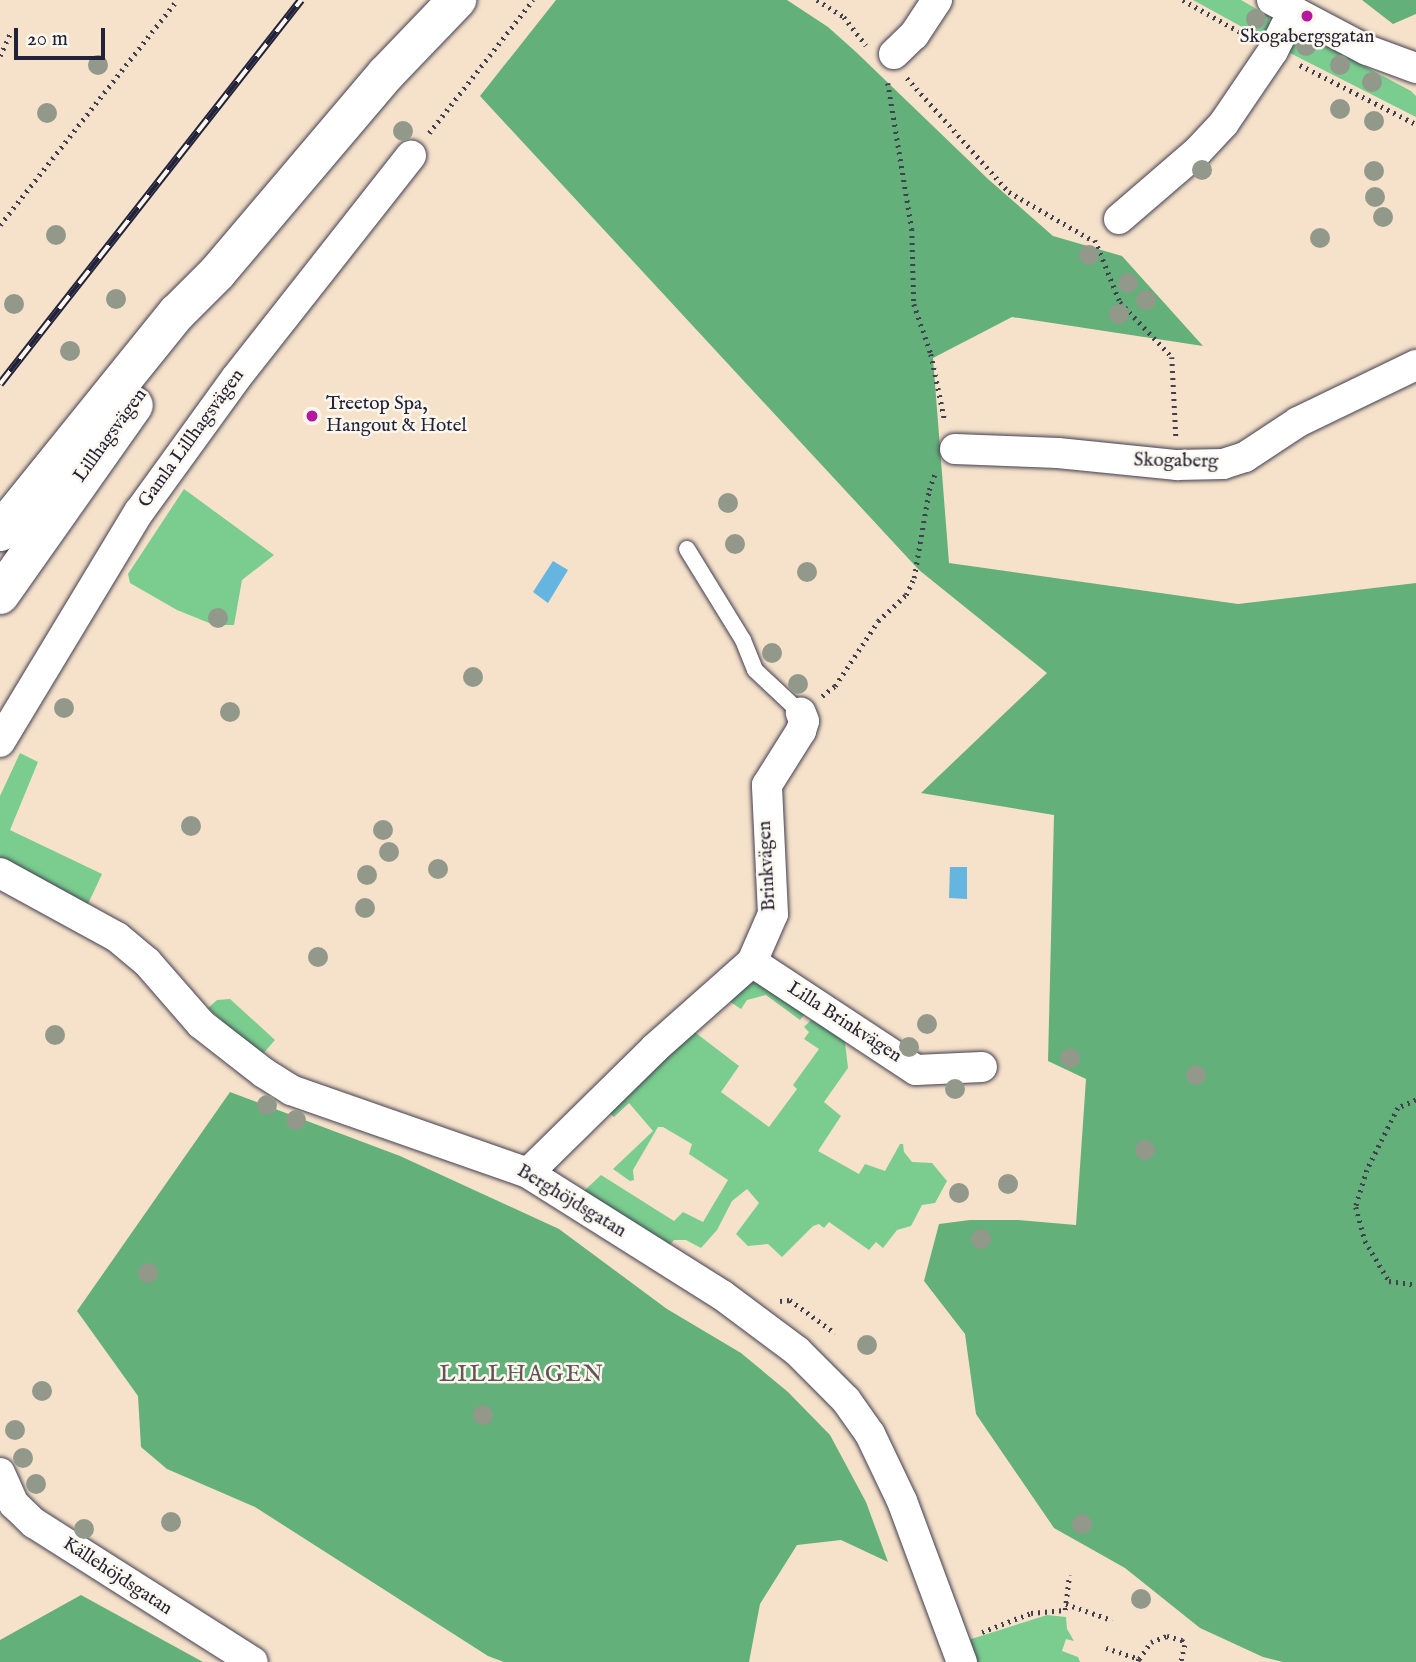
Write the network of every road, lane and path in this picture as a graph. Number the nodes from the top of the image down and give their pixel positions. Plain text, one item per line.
1 (177, 0) edge
2 (457, 0) edge
3 (533, 0) edge
4 (817, 0) edge
5 (937, 0) edge
6 (1283, 6) edge
7 (10, 34) dead end
8 (0, 56) edge
9 (892, 56) junction
10 (1416, 68) edge
11 (411, 156) joint
12 (1119, 219) joint
13 (0, 225) edge
14 (1094, 241) junction
15 (216, 273) junction
16 (1416, 365) edge
17 (955, 449) junction
18 (1177, 465) junction
19 (0, 532) edge
20 (687, 549) dead end
21 (0, 595) edge
22 (810, 705) junction
23 (0, 742) edge
24 (0, 873) edge
25 (752, 962) junction
26 (982, 1067) dead end
27 (1416, 1100) edge
28 (528, 1173) junction
29 (1416, 1285) edge
30 (0, 1473) edge
31 (1069, 1575) dead end
32 (1066, 1604) junction
33 (1112, 1620) dead end
34 (1106, 1648) dead end
35 (958, 1652) edge
36 (1139, 1660) edge
37 (253, 1662) edge
38 (1181, 1662) edge

1 - 13 path
2 - 15 street, Lillhagsvägen
3 - 11 path
4 - 9 path
5 - 9 street
6 - 10 street
6 - 12 street
7 - 8 path
9 - 14 path
9 - 17 path
11 - 23 street, Gamla Lillhagsvägen
12 - 14 path
14 - 18 path
15 - 19 street, Lillhagsvägen
15 - 21 street, Lillhagsvägen
16 - 18 street, Skogaberg
17 - 18 street, Skogaberg
17 - 22 path
20 - 22 lane
22 - 25 street, Brinkvägen
24 - 28 street, Berghöjdsgatan
25 - 26 street, Lilla Brinkvägen
25 - 28 street, Brinkvägen
27 - 29 path
28 - 35 street, Berghöjdsgatan
30 - 37 street, Källehöjdsgatan
31 - 32 path
32 - 33 path
32 - 35 path
34 - 36 path
36 - 38 path

